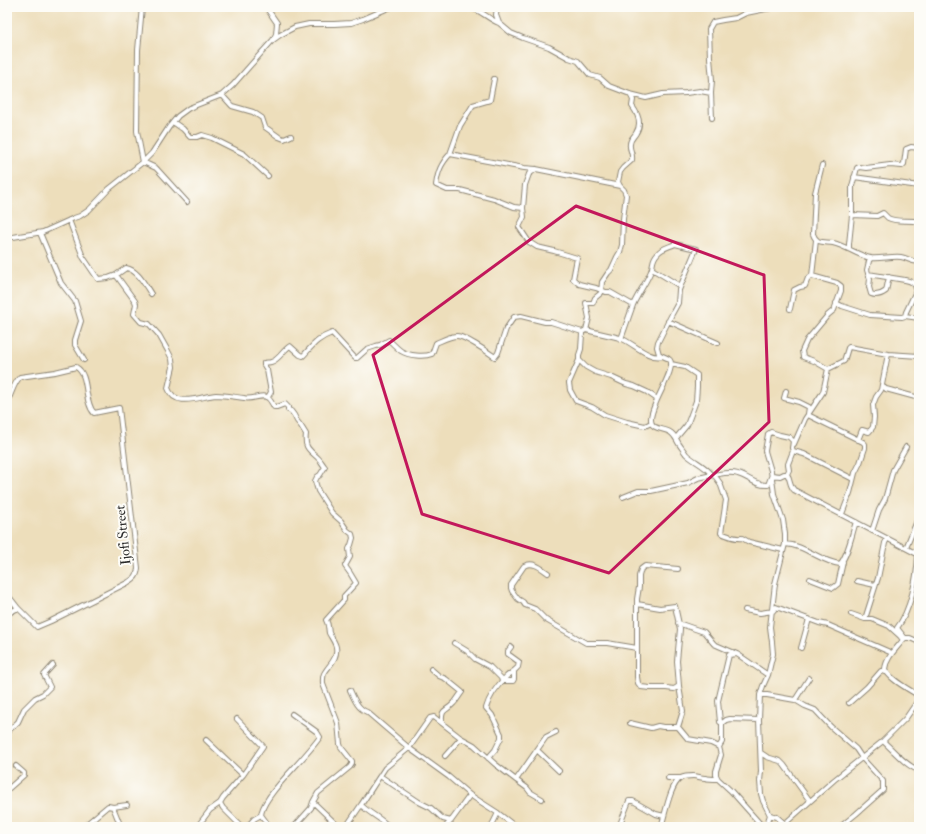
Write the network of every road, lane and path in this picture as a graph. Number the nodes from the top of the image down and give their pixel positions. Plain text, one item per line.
1 (266, 7) edge
2 (391, 7) edge
3 (468, 7) edge
4 (497, 7) edge
5 (796, 7) edge
6 (141, 8) edge
7 (499, 23) junction
8 (273, 40) junction
9 (494, 79) dead end
10 (711, 93) junction
11 (630, 94) junction
12 (222, 95) junction
13 (712, 118) dead end
14 (173, 122) junction
15 (291, 136) dead end
16 (919, 148) edge
17 (450, 154) junction
18 (143, 162) junction
19 (822, 165) dead end
20 (536, 169) junction
21 (268, 176) dead end
22 (854, 177) junction
23 (620, 186) junction
24 (919, 186) edge
25 (187, 202) dead end
26 (523, 208) junction
27 (852, 216) junction
28 (68, 220) junction
29 (919, 222) edge
30 (40, 233) junction
31 (7, 238) edge
32 (816, 240) junction
33 (849, 249) junction
34 (871, 258) junction
35 (919, 262) edge
36 (652, 270) junction
37 (116, 274) junction
38 (868, 274) junction
39 (812, 276) junction
40 (889, 277) junction
41 (680, 286) junction
42 (602, 290) junction
43 (151, 294) dead end
44 (836, 303) junction
45 (633, 305) junction
46 (790, 309) dead end
47 (905, 316) junction
48 (919, 318) edge
49 (668, 321) junction
50 (584, 331) junction
51 (621, 338) junction
52 (718, 343) dead end
53 (888, 354) junction
54 (662, 356) junction
55 (919, 356) edge
56 (84, 360) dead end
57 (579, 360) junction
58 (671, 364) junction
59 (828, 369) junction
60 (882, 386) junction
61 (786, 391) dead end
62 (268, 397) junction
63 (657, 398) junction
64 (919, 398) edge
65 (7, 402) edge
66 (808, 414) junction
67 (651, 423) junction
68 (676, 438) junction
69 (858, 440) junction
70 (906, 447) dead end
71 (792, 449) junction
72 (712, 474) junction
73 (787, 474) junction
74 (772, 475) junction
75 (853, 479) junction
76 (623, 497) dead end
77 (842, 514) junction
78 (919, 516) edge
79 (856, 522) junction
80 (872, 531) junction
81 (888, 539) junction
82 (785, 544) junction
83 (906, 548) junction
84 (783, 550) junction
85 (918, 555) edge
86 (843, 561) junction
87 (678, 569) dead end
88 (548, 573) dead end
89 (810, 579) dead end
90 (857, 581) dead end
91 (875, 585) junction
92 (7, 594) edge
93 (637, 604) junction
94 (18, 608) junction
95 (745, 610) dead end
96 (773, 612) junction
97 (7, 614) edge
98 (851, 614) dead end
99 (809, 619) junction
100 (865, 619) junction
101 (678, 623) junction
102 (904, 639) junction
103 (919, 642) edge
104 (454, 643) dead end
105 (511, 647) dead end
106 (637, 648) junction
107 (801, 648) dead end
108 (892, 653) junction
109 (737, 654) junction
110 (53, 666) dead end
111 (885, 666) junction
112 (431, 669) dead end
113 (514, 671) junction
114 (881, 671) junction
115 (886, 672) junction
116 (768, 675) junction
117 (809, 678) dead end
118 (502, 681) junction
119 (679, 686) junction
120 (350, 690) dead end
121 (760, 695) junction
122 (919, 697) edge
123 (795, 700) junction
124 (849, 703) dead end
125 (292, 714) dead end
126 (237, 719) dead end
127 (759, 720) junction
128 (442, 722) junction
129 (630, 723) dead end
130 (722, 723) junction
131 (678, 727) junction
132 (7, 732) edge
133 (556, 732) dead end
134 (461, 738) junction
135 (206, 740) dead end
136 (883, 741) junction
137 (719, 747) junction
138 (409, 748) junction
139 (537, 750) junction
140 (761, 753) junction
141 (445, 756) dead end
142 (488, 758) junction
143 (862, 758) junction
144 (16, 766) dead end
145 (919, 770) edge
146 (559, 771) dead end
147 (243, 775) junction
148 (380, 776) junction
149 (668, 778) dead end
150 (681, 778) junction
151 (718, 779) junction
152 (516, 780) junction
153 (7, 790) edge
154 (470, 795) junction
155 (542, 799) dead end
156 (810, 801) junction
157 (313, 802) junction
158 (220, 803) junction
159 (127, 805) dead end
160 (361, 805) junction
161 (113, 807) junction
162 (498, 814) junction
163 (261, 815) junction
164 (770, 815) junction
165 (664, 816) junction
166 (451, 821) junction
167 (783, 825) edge
168 (83, 827) edge
169 (121, 827) edge
170 (197, 827) edge
171 (246, 827) edge
172 (270, 827) edge
173 (294, 827) edge
174 (340, 827) edge
175 (346, 827) edge
176 (389, 827) edge
177 (445, 827) edge
178 (491, 827) edge
179 (516, 827) edge
180 (619, 827) edge
181 (661, 827) edge
182 (764, 827) edge
183 (840, 827) edge

1 - 8 street
2 - 8 street
3 - 7 street
4 - 7 street
5 - 10 street
6 - 18 street
7 - 11 street
8 - 12 street
9 - 17 street
10 - 11 street
10 - 13 street
11 - 23 street
12 - 14 street
12 - 15 street
14 - 18 street
14 - 21 street
16 - 22 street
17 - 20 street
17 - 26 street
18 - 25 street
18 - 28 street
19 - 32 street
20 - 23 street
20 - 26 street
22 - 24 street
22 - 27 street
23 - 42 street
26 - 42 street
27 - 29 street
27 - 33 street
28 - 30 street
28 - 37 street
30 - 31 street
30 - 56 street
32 - 33 street
32 - 39 street
33 - 34 street
34 - 35 street
34 - 38 street
36 - 41 street
36 - 41 street
36 - 45 street
37 - 43 street
37 - 62 street
38 - 40 street
38 - 40 street
39 - 44 street
39 - 46 street
40 - 47 street
41 - 49 street
42 - 45 street
42 - 50 street
44 - 47 street
44 - 59 street
45 - 51 street
47 - 48 street
49 - 52 street
49 - 54 street
50 - 51 street
50 - 57 street
50 - 62 street
51 - 54 street
53 - 55 street
53 - 59 street
53 - 60 street
54 - 58 street
57 - 63 street
57 - 67 street
58 - 63 street
58 - 68 street
59 - 66 street
60 - 64 street
60 - 69 street
61 - 66 street
62 - 157 street
63 - 67 street
65 - 94 street, Ijofi Street
66 - 69 street
66 - 71 street
67 - 68 street
68 - 72 street
69 - 75 street
70 - 80 street
71 - 73 street
71 - 74 street
71 - 75 street
72 - 74 street
72 - 76 street
72 - 84 street
73 - 74 street
73 - 77 street
74 - 82 street
75 - 77 street
77 - 79 street
78 - 83 street
79 - 80 street
79 - 86 street
80 - 81 street
81 - 83 street
81 - 91 street
82 - 84 street
82 - 86 street
83 - 85 street
84 - 96 street
85 - 102 street
86 - 89 street
87 - 93 street
88 - 106 street
90 - 91 street
91 - 100 street
92 - 94 street, Ijofi Street
93 - 101 street
93 - 106 street
94 - 97 street
95 - 96 street
96 - 99 street
96 - 116 street
98 - 100 street
99 - 107 street
99 - 108 street
100 - 102 street
101 - 109 street
101 - 119 street
102 - 103 street
102 - 108 street
104 - 118 street
105 - 113 street
106 - 119 street
108 - 111 street
109 - 116 street
109 - 130 street
110 - 132 street
111 - 114 street
111 - 115 street
112 - 128 street
113 - 118 street
113 - 118 street
114 - 115 street
114 - 124 street
115 - 122 street
116 - 121 street
117 - 123 street
118 - 142 street
119 - 131 street
120 - 138 street
121 - 123 street
121 - 127 street
122 - 136 street
123 - 143 street
125 - 163 street
126 - 147 street
127 - 130 street
127 - 140 street
128 - 134 street
128 - 138 street
129 - 131 street
130 - 137 street
131 - 137 street
133 - 139 street
134 - 141 street
134 - 142 street
135 - 147 street
136 - 143 street
136 - 145 street
137 - 151 street
138 - 148 street
138 - 154 street
139 - 146 street
139 - 152 street
140 - 156 street
140 - 164 street
142 - 152 street
143 - 156 street
143 - 183 street
144 - 153 street
147 - 158 street
148 - 160 street
148 - 166 street
149 - 150 street
150 - 151 street
150 - 165 street
151 - 182 street
152 - 155 street
154 - 162 street
154 - 166 street
156 - 167 street
157 - 173 street
157 - 174 street
158 - 170 street
158 - 171 street
159 - 161 street
160 - 175 street
160 - 176 street
161 - 168 street
161 - 169 street
162 - 178 street
162 - 179 street
163 - 171 street
163 - 172 street
164 - 167 street
164 - 182 street
165 - 180 street
165 - 181 street
166 - 177 street

